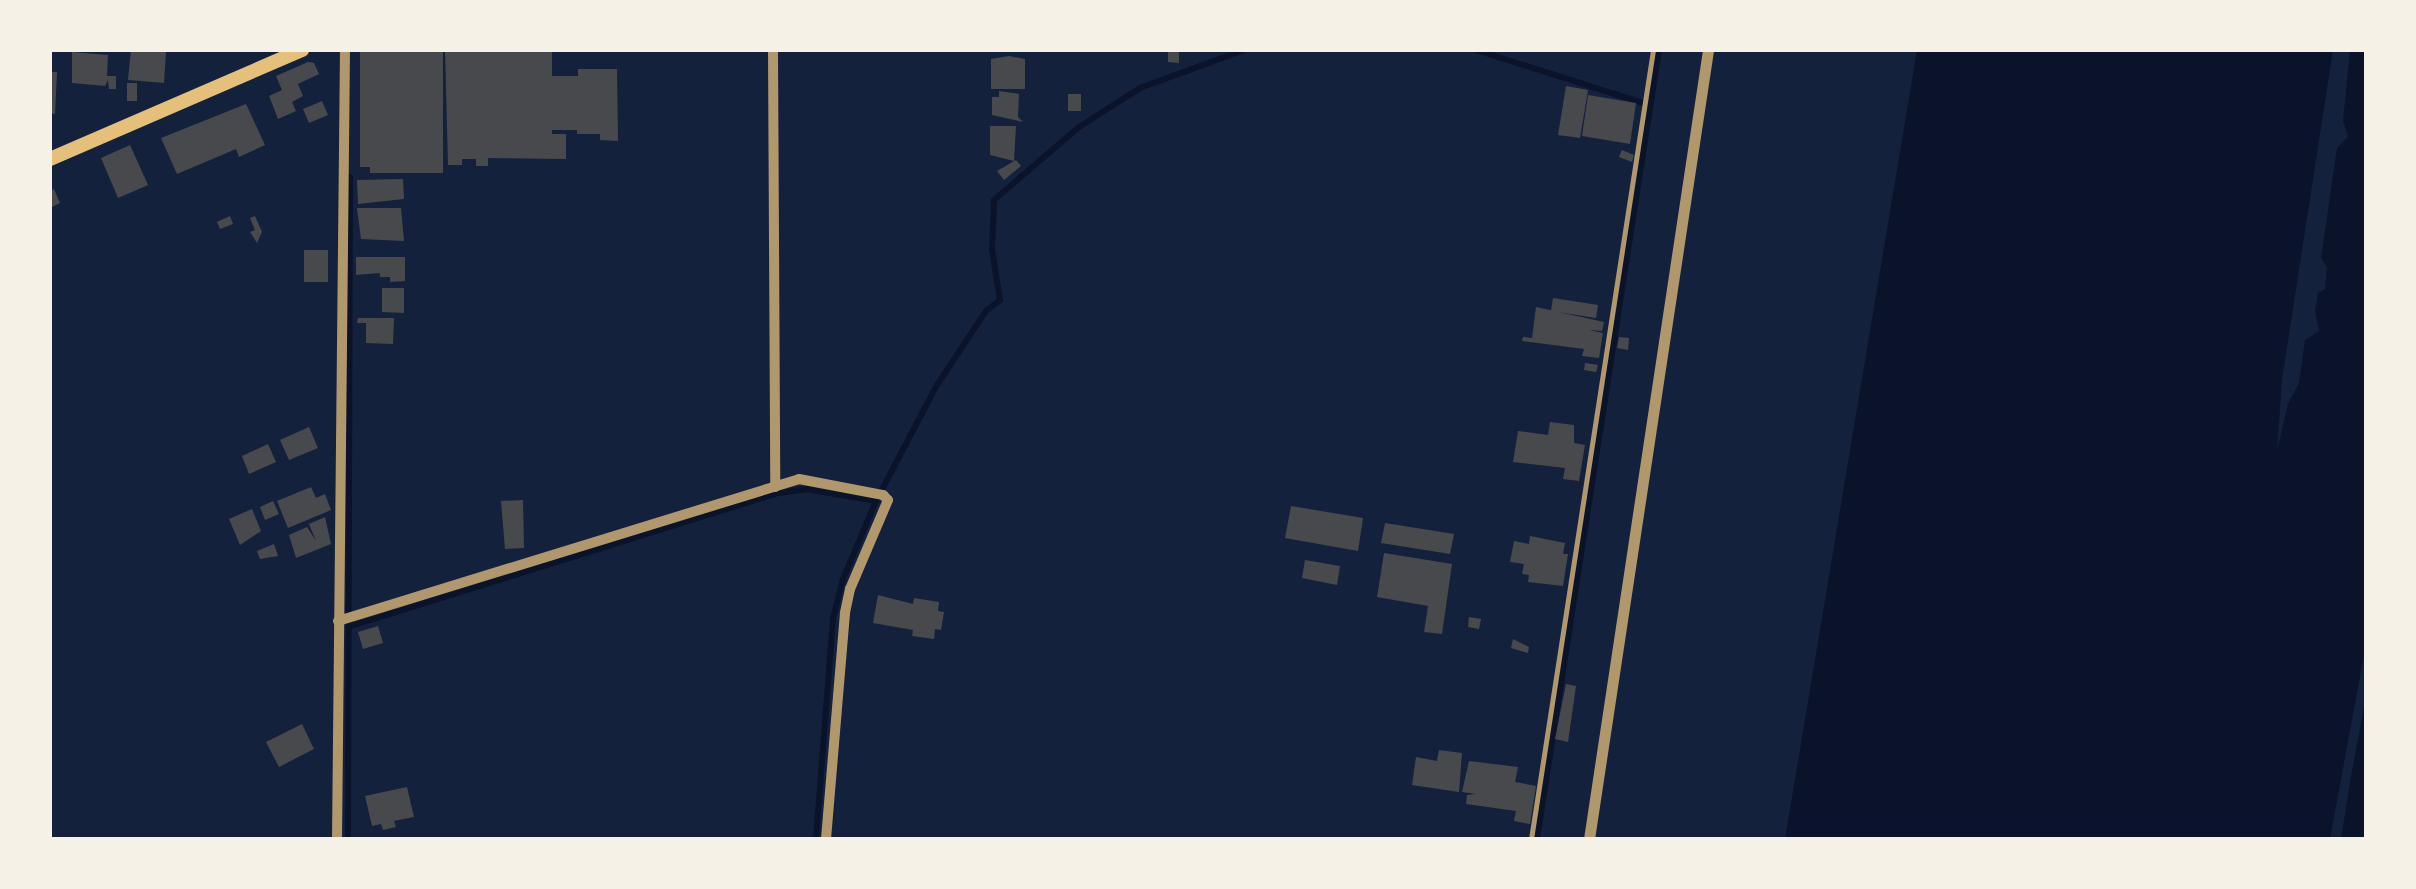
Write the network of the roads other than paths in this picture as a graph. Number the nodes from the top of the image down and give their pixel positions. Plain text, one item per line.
1 (302, 50) edge
2 (345, 50) edge
3 (772, 50) edge
4 (1653, 50) edge
5 (1708, 50) edge
6 (50, 159) edge
7 (776, 487) junction
8 (345, 619) junction
9 (337, 839) edge
10 (826, 839) edge
11 (1531, 839) edge
12 (1588, 839) edge

1 - 6 main road
2 - 8 street
3 - 7 street
4 - 11 lane
5 - 12 street
7 - 8 street
7 - 10 street
8 - 9 street

